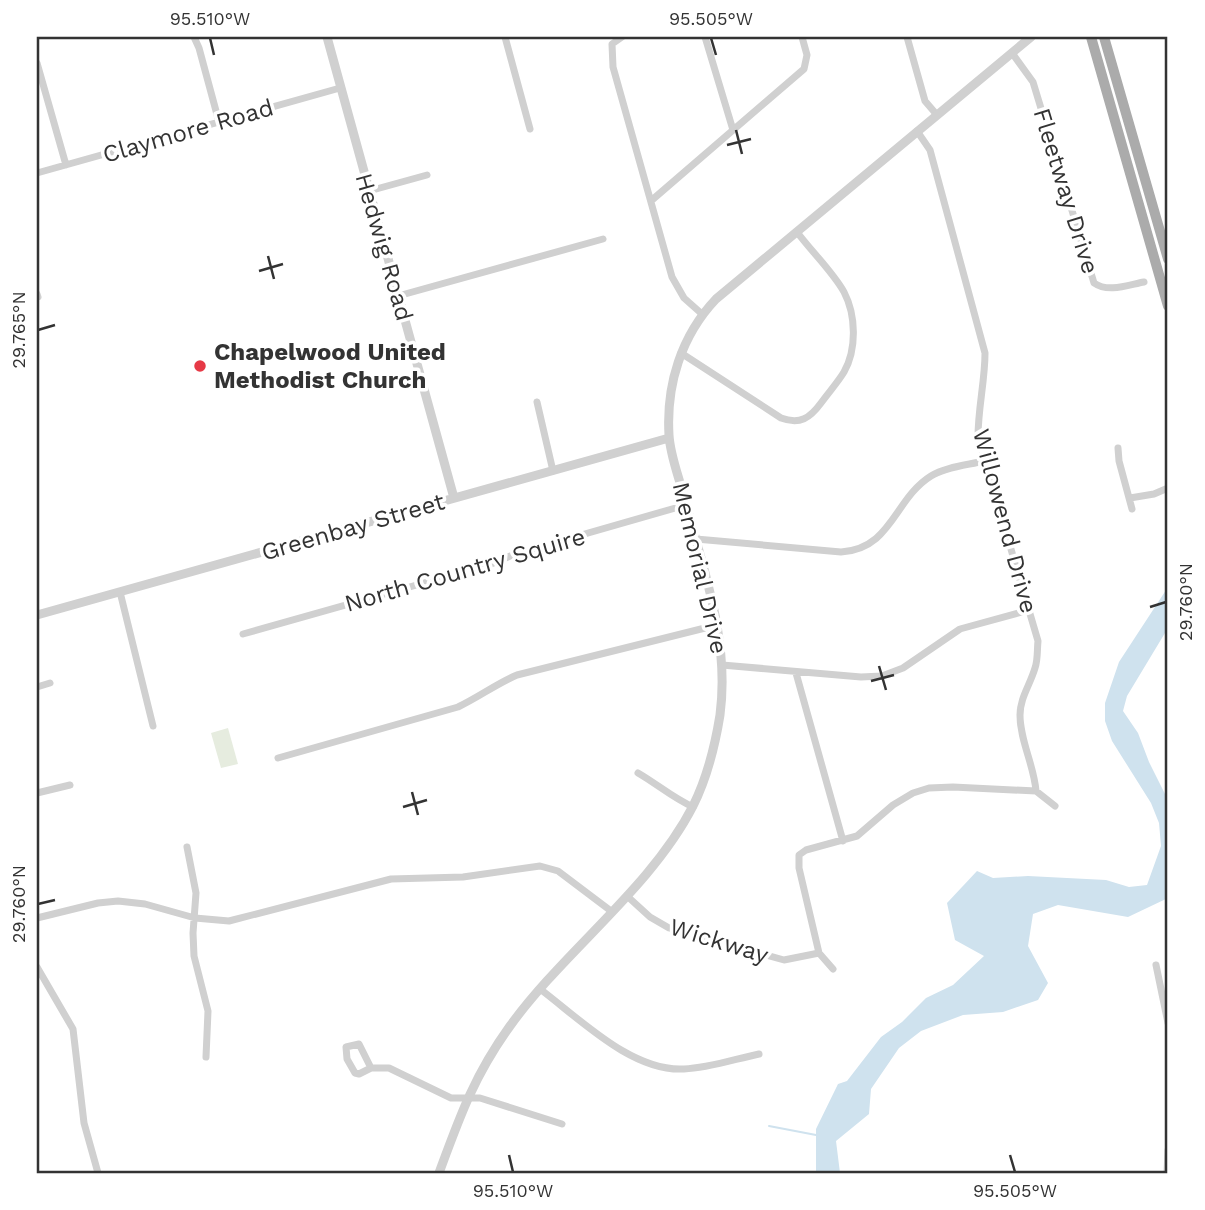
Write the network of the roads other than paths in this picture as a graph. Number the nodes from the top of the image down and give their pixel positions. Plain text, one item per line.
1 (194, 37) edge
2 (327, 37) edge
3 (505, 37) edge
4 (622, 37) edge
5 (705, 37) edge
6 (802, 37) edge
7 (907, 37) edge
8 (1031, 37) edge
9 (1091, 37) edge
10 (1104, 37) edge
11 (1012, 53) junction
12 (37, 63) edge
13 (340, 88) junction
14 (937, 115) junction
15 (219, 122) junction
16 (530, 129) dead end
17 (733, 130) junction
18 (918, 131) junction
19 (1140, 157) junction
20 (1127, 160) junction
21 (66, 165) junction
22 (37, 173) edge
23 (427, 176) dead end
24 (369, 191) junction
25 (652, 200) junction
26 (797, 232) junction
27 (1161, 235) junction
28 (1148, 238) junction
29 (603, 239) dead end
30 (1168, 259) edge
31 (1144, 282) dead end
32 (398, 296) junction
33 (1168, 306) edge
34 (702, 314) junction
35 (681, 353) junction
36 (537, 402) dead end
37 (668, 439) junction
38 (1118, 448) dead end
39 (984, 461) junction
40 (553, 471) junction
41 (1168, 488) edge
42 (454, 498) junction
43 (1130, 498) junction
44 (686, 505) junction
45 (1132, 509) dead end
46 (696, 540) junction
47 (120, 592) junction
48 (1029, 610) junction
49 (37, 615) edge
50 (717, 625) junction
51 (243, 634) dead end
52 (722, 665) junction
53 (796, 673) junction
54 (50, 683) dead end
55 (37, 687) edge
56 (153, 726) dead end
57 (278, 758) dead end
58 (638, 774) dead end
59 (70, 785) dead end
60 (1036, 791) junction
61 (37, 793) edge
62 (1055, 806) dead end
63 (693, 807) junction
64 (843, 841) junction
65 (187, 847) dead end
66 (627, 896) junction
67 (611, 911) junction
68 (37, 918) edge
69 (195, 918) junction
70 (819, 953) junction
71 (1156, 965) dead end
72 (37, 967) edge
73 (833, 969) dead end
74 (540, 989) junction
75 (1168, 1023) edge
76 (760, 1054) dead end
77 (205, 1057) dead end
78 (371, 1068) dead end
79 (467, 1098) junction
80 (562, 1124) dead end
81 (1168, 1150) edge
82 (98, 1173) edge
83 (439, 1173) edge
84 (1167, 1173) edge

1 - 15 street
2 - 13 street, Hedwig Road
3 - 16 street
4 - 25 street
5 - 17 street
6 - 17 street
7 - 14 street
8 - 11 street, Memorial Drive
9 - 20 main road
10 - 19 main road
11 - 14 street, Memorial Drive
11 - 31 street, Fleetway Drive
12 - 21 street
13 - 15 street, Claymore Road
13 - 24 street, Hedwig Road
14 - 18 street, Memorial Drive
15 - 21 street, Claymore Road
17 - 25 street
18 - 26 street, Memorial Drive
18 - 39 street, Willowend Drive
19 - 20 main road
19 - 27 main road
20 - 28 main road
21 - 22 street, Claymore Road
23 - 24 street
24 - 32 street, Hedwig Road
25 - 34 street
26 - 34 street, Memorial Drive
26 - 35 street
27 - 28 main road
27 - 30 main road
28 - 33 main road
29 - 32 street
32 - 42 street, Hedwig Road
34 - 35 street, Memorial Drive
35 - 37 street, Memorial Drive
36 - 40 street
37 - 40 street, Greenbay Street
37 - 44 street, Memorial Drive
38 - 43 street
39 - 46 street
39 - 48 street, Willowend Drive
40 - 42 street, Greenbay Street
41 - 43 street
42 - 47 street, Greenbay Street
43 - 45 street
44 - 46 street, Memorial Drive
44 - 51 street, North Country Squire
46 - 50 street, Memorial Drive
47 - 49 street, Greenbay Street
47 - 56 street
48 - 53 street
48 - 60 street, Willowend Drive
50 - 52 street, Memorial Drive
50 - 57 street
52 - 53 street
52 - 63 street, Memorial Drive
53 - 64 street
54 - 55 street
58 - 63 street
59 - 61 street
60 - 62 street
60 - 64 street
63 - 66 street, Memorial Drive
64 - 70 street
65 - 69 street
66 - 67 street, Memorial Drive
66 - 70 street, Wickway
67 - 69 street
67 - 74 street, Memorial Drive
68 - 69 street
69 - 77 street
70 - 73 street
71 - 75 street
72 - 82 street
74 - 76 street
74 - 79 street, Memorial Drive
78 - 79 street
79 - 80 street
79 - 83 street, Memorial Drive
81 - 84 street

